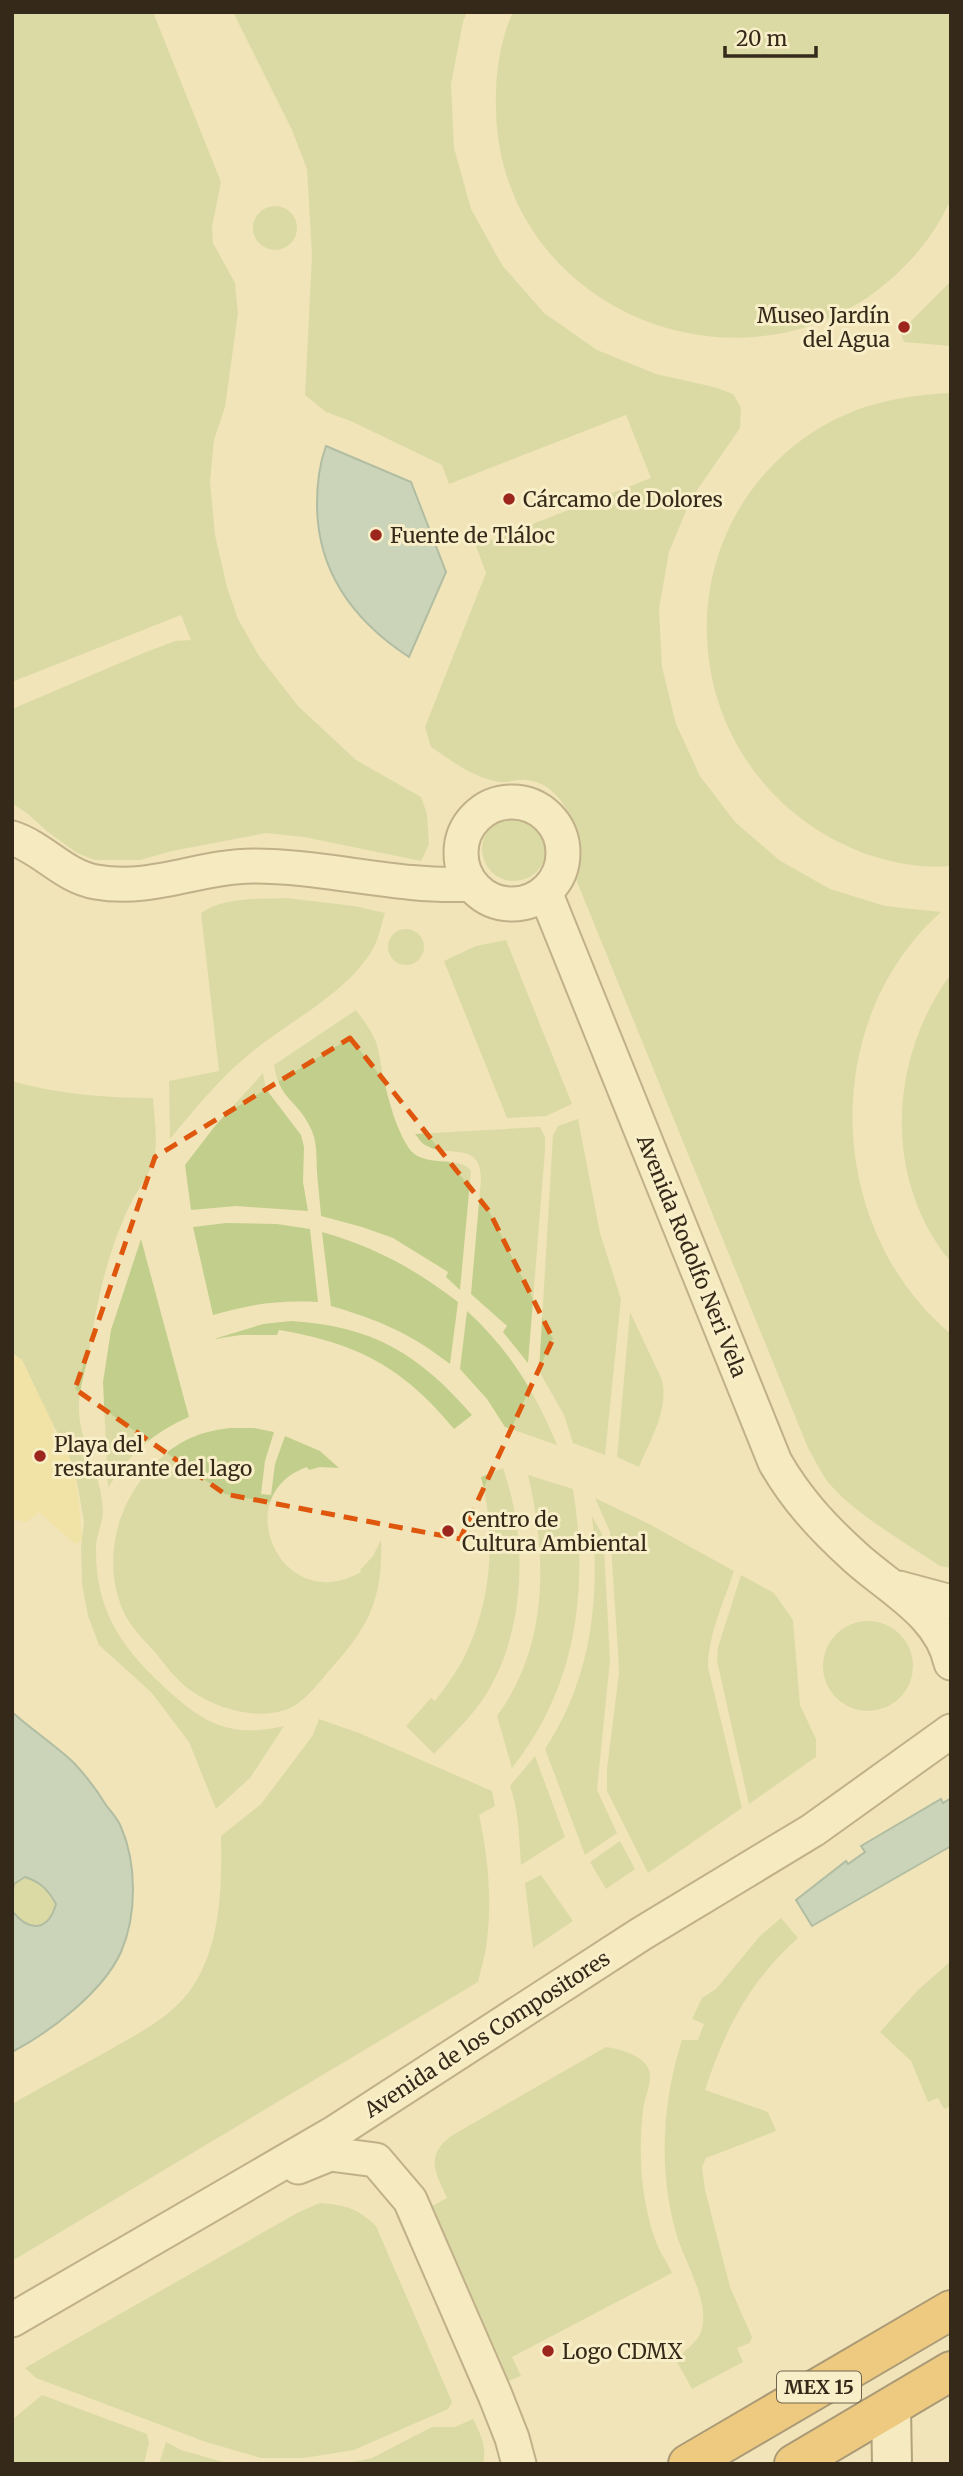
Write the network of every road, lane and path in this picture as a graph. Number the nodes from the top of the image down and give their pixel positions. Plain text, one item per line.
1 (12, 838) edge
2 (470, 884) junction
3 (545, 892) junction
4 (890, 1585) junction
5 (951, 1602) edge
6 (951, 1663) edge
7 (951, 1731) edge
8 (227, 2195) junction
9 (951, 2309) edge
10 (12, 2320) edge
11 (951, 2371) edge
12 (891, 2408) junction
13 (519, 2464) edge
14 (688, 2464) edge
15 (794, 2464) edge
16 (892, 2464) edge

1 - 2 street
2 - 3 street
2 - 3 street
3 - 4 street, Avenida Rodolfo Neri Vela
4 - 5 street, Avenida Rodolfo Neri Vela
4 - 6 street, Avenida Rodolfo Neri Vela
7 - 8 street, Avenida de los Compositores
8 - 10 street, Avenida de los Compositores
8 - 13 street
9 - 14 highway, MEX 15
11 - 12 highway, MEX 15
12 - 15 highway, MEX 15
12 - 16 street

